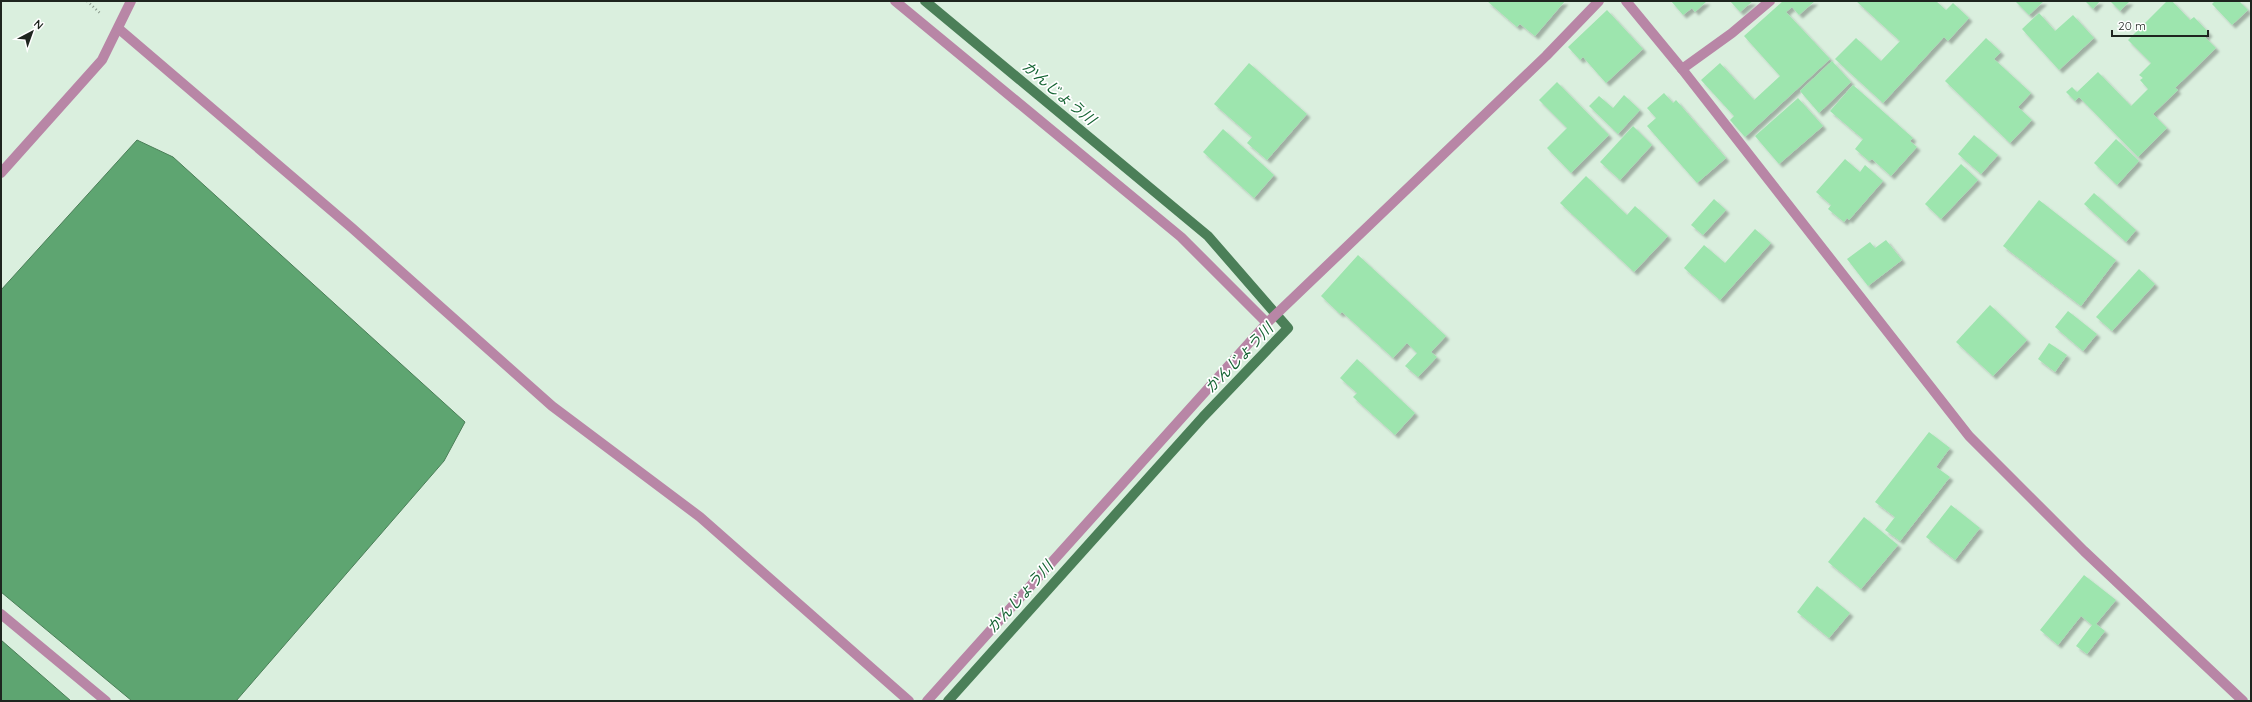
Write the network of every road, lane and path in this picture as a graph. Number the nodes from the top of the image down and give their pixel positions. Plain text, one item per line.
1 (131, 1) edge
2 (1599, 1) edge
3 (1626, 1) edge
4 (1770, 1) edge
5 (899, 2) edge
6 (119, 29) junction
7 (1682, 69) junction
8 (1, 173) edge
9 (1267, 323) junction
10 (1, 614) edge
11 (106, 701) edge
12 (909, 701) edge
13 (927, 701) edge
14 (2243, 701) edge

1 - 6 street
2 - 9 street
3 - 7 street
4 - 7 street
5 - 9 street
6 - 8 street
6 - 12 street
7 - 14 street
9 - 13 street
10 - 11 street

